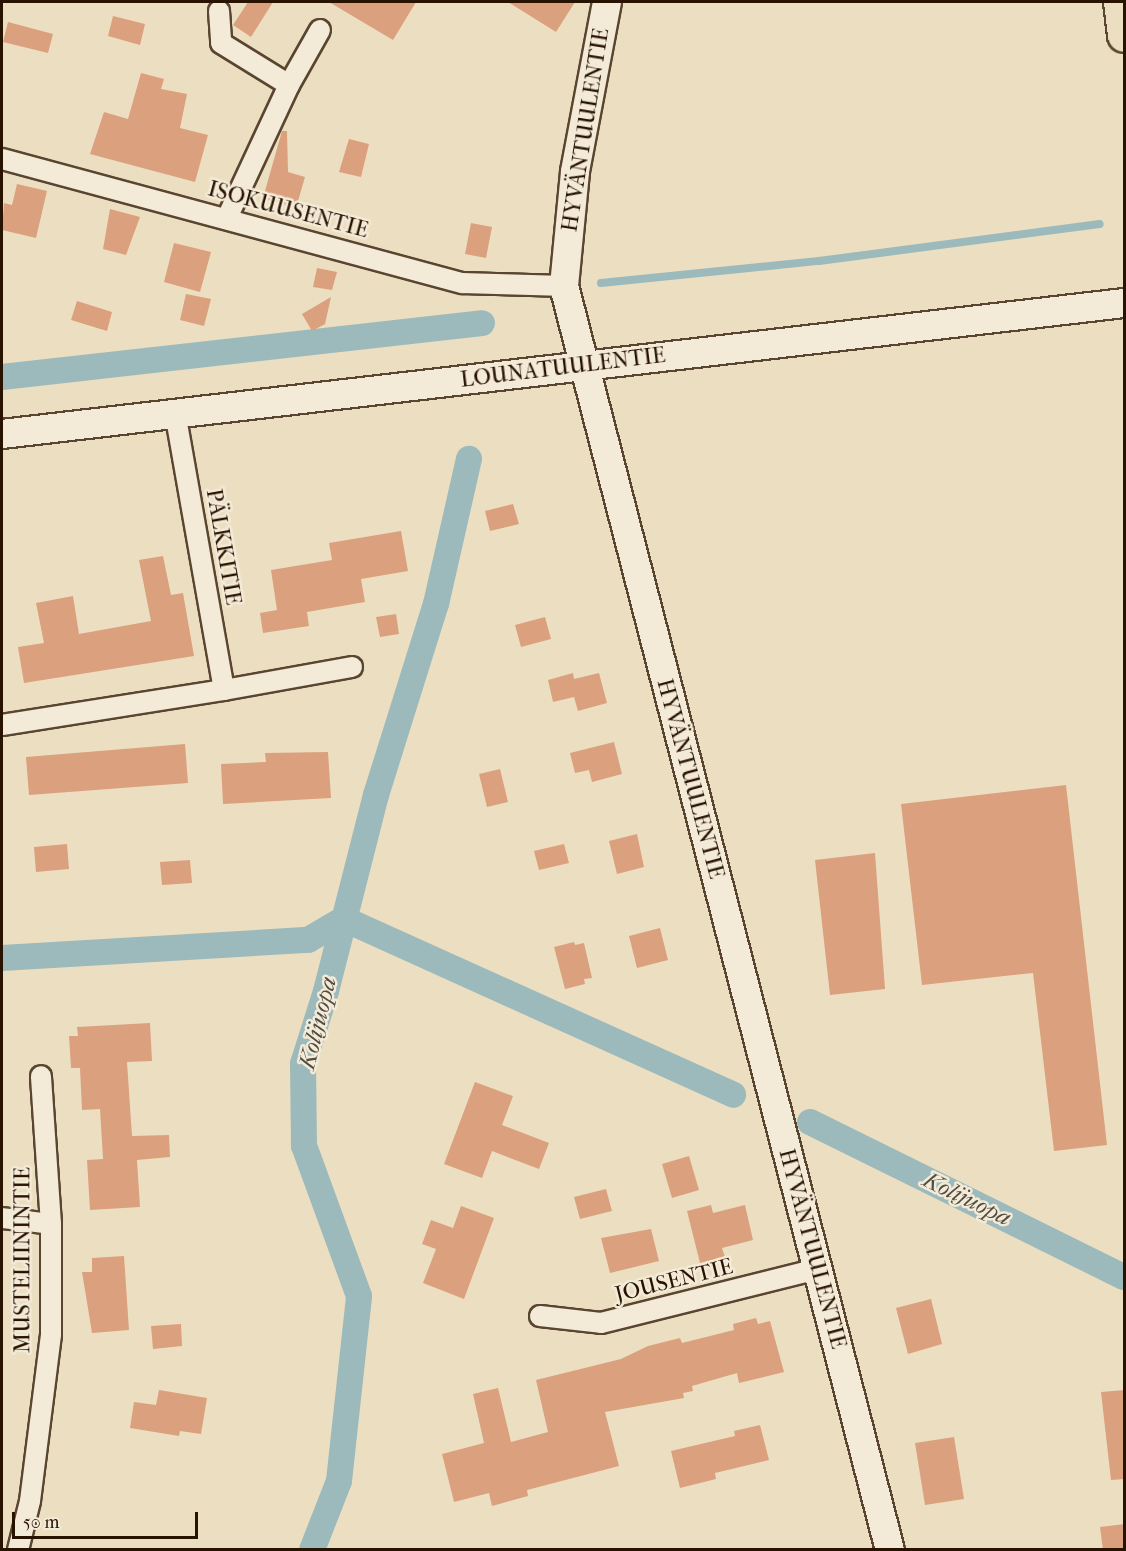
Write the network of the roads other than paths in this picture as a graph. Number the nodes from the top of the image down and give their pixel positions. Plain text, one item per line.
1 (607, 2) edge
2 (1120, 2) edge
3 (219, 11) dead end
4 (320, 30) dead end
5 (1125, 36) edge
6 (289, 85) junction
7 (2, 159) edge
8 (227, 218) junction
9 (564, 286) junction
10 (1125, 303) edge
11 (583, 365) junction
12 (175, 412) junction
13 (2, 434) edge
14 (352, 667) dead end
15 (225, 690) junction
16 (2, 725) edge
17 (41, 1076) dead end
18 (2, 1218) edge
19 (51, 1224) junction
20 (817, 1269) junction
21 (540, 1316) dead end
22 (18, 1550) edge
23 (890, 1550) edge

1 - 9 street, HYVÄNTUULENTIE
2 - 5 main road
3 - 6 street
4 - 6 street
6 - 8 street
7 - 8 street, ISOKUUSENTIE
8 - 9 street, ISOKUUSENTIE
9 - 11 street, HYVÄNTUULENTIE
10 - 11 street, LOUNATUULENTIE
11 - 12 street, LOUNATUULENTIE
11 - 20 street, HYVÄNTUULENTIE
12 - 13 street, LOUNATUULENTIE
12 - 15 street, PÄLKKITIE
14 - 15 street
15 - 16 street
17 - 19 street, MUSTELIININTIE
18 - 19 street
19 - 22 street, MUSTELIININTIE
20 - 21 street, JOUSENTIE
20 - 23 street, HYVÄNTUULENTIE

